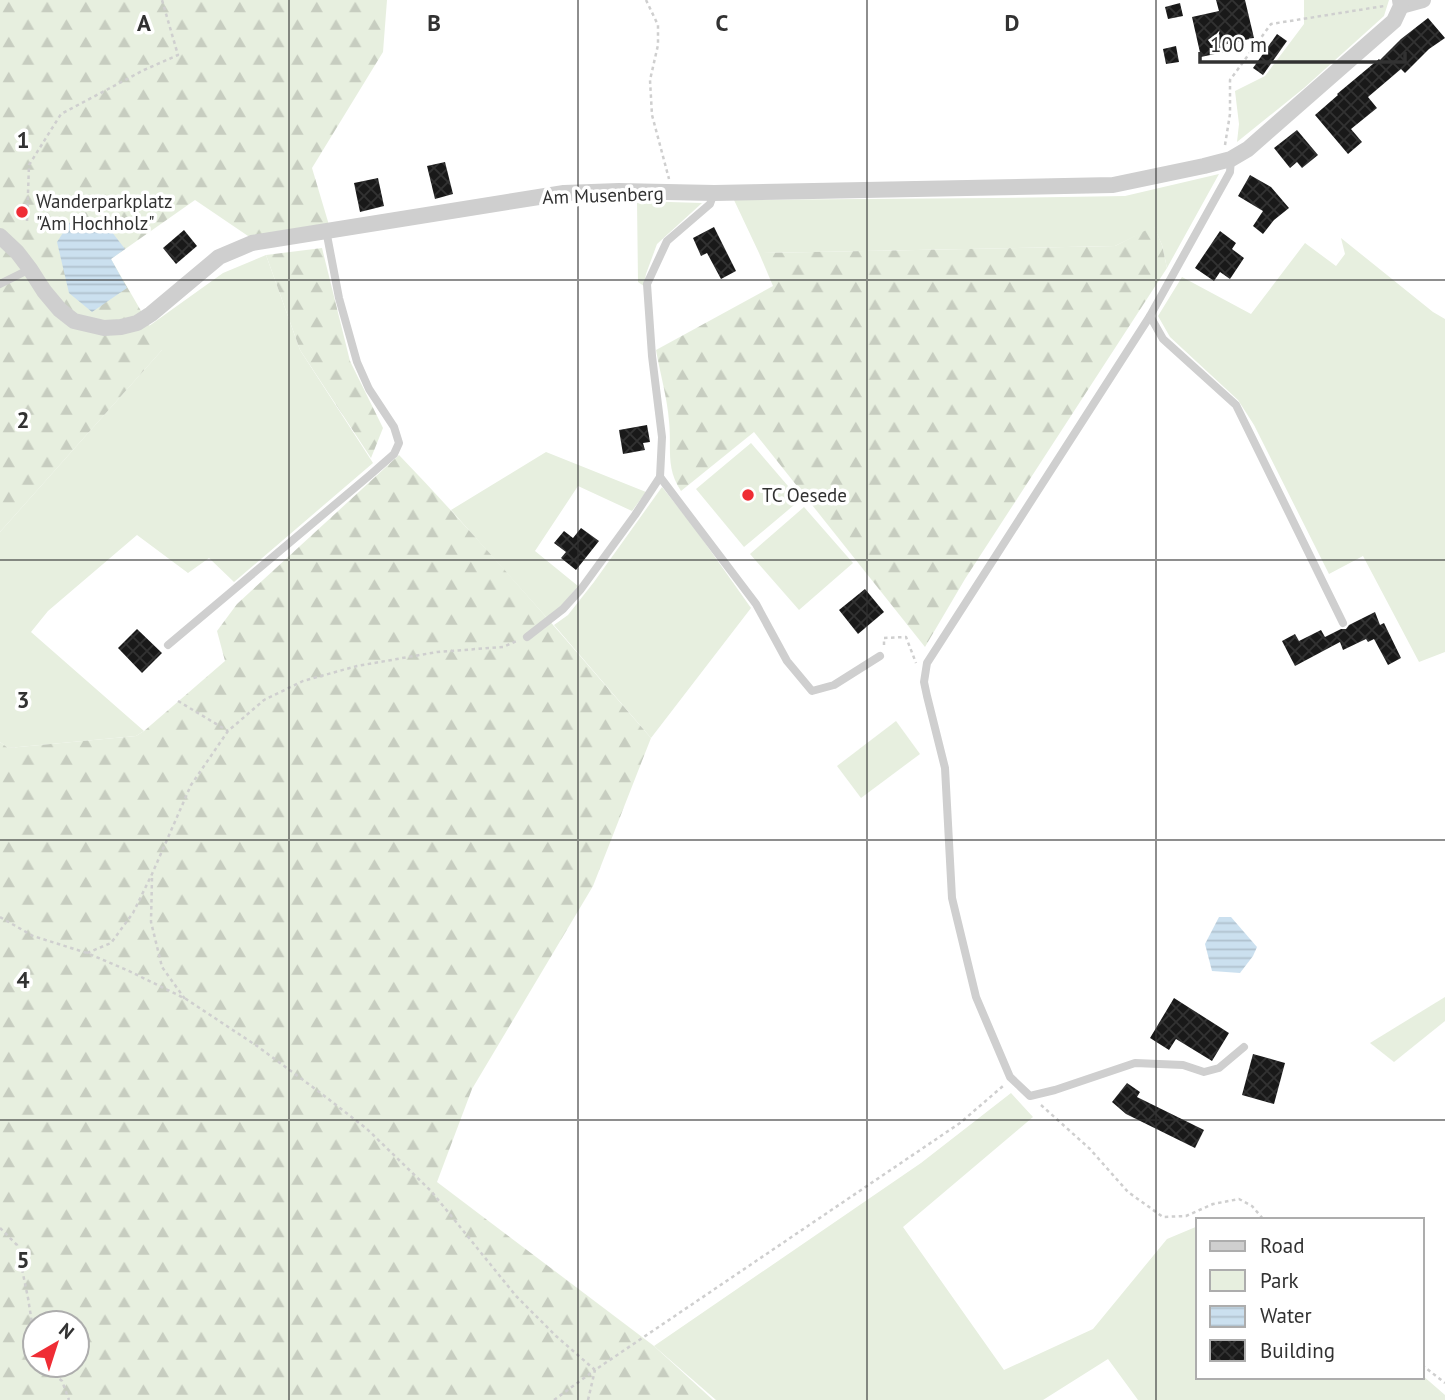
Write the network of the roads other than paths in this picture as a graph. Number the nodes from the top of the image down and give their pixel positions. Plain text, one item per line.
1 (1423, 0) edge
2 (1401, 3) edge
3 (1231, 159) junction
4 (714, 193) junction
5 (326, 230) junction
6 (0, 236) edge
7 (30, 269) junction
8 (0, 284) edge
9 (1150, 316) junction
10 (660, 477) junction
11 (1343, 623) dead end
12 (527, 637) road end
13 (168, 645) dead end
14 (880, 656) road end
15 (1244, 1047) dead end

1 - 2 street
2 - 3 street
3 - 4 street, Am Musenberg
3 - 9 lane
4 - 5 street, Am Musenberg
4 - 10 lane
5 - 7 street, Am Musenberg
5 - 13 lane
6 - 7 street, Am Musenberg
7 - 8 lane
9 - 11 lane
9 - 15 lane
10 - 12 lane
10 - 14 lane

